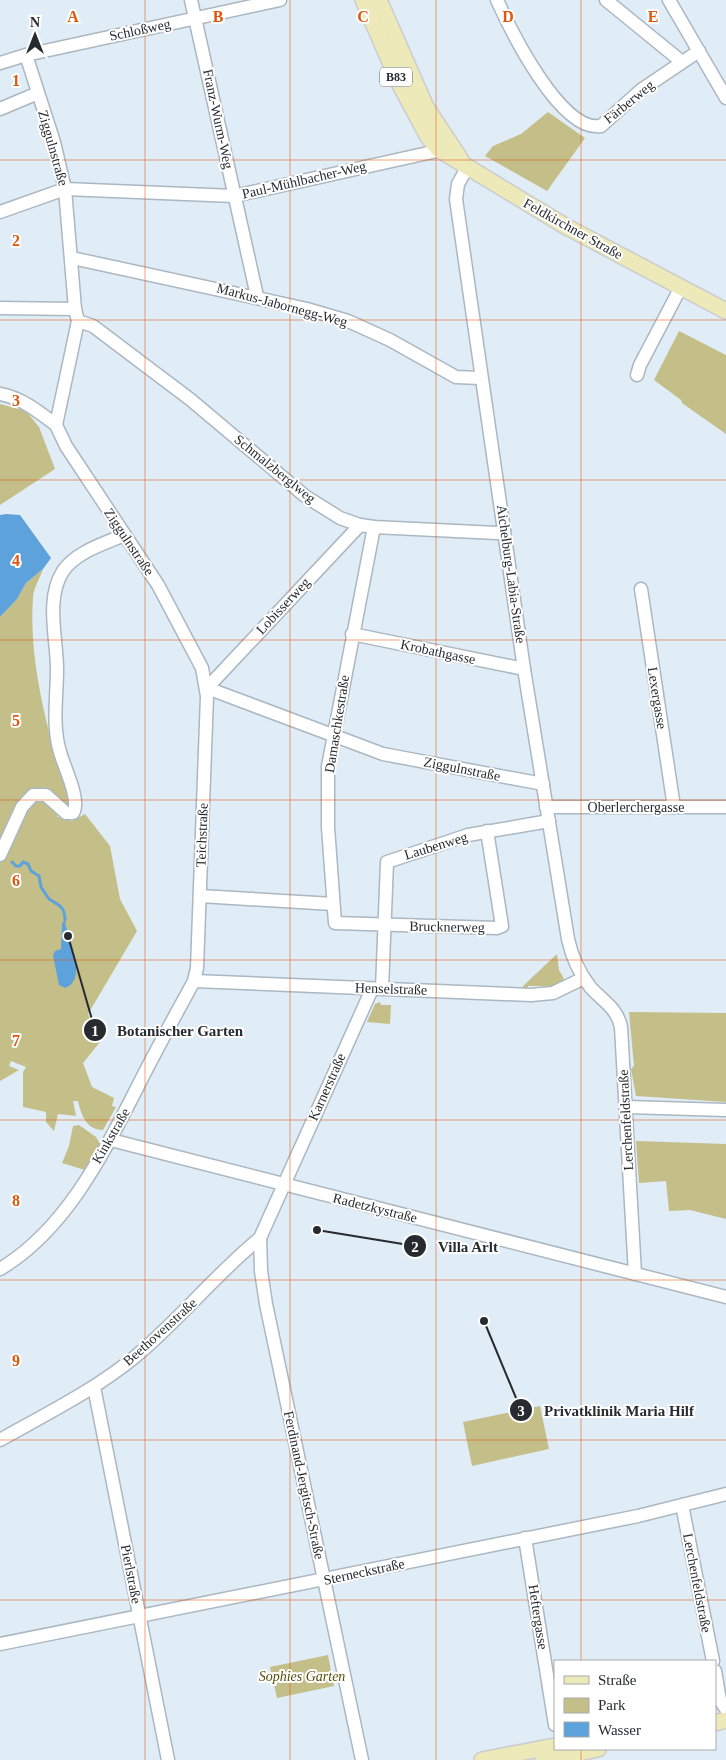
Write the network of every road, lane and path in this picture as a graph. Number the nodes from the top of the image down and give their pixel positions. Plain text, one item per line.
1 (191, 0) edge
2 (280, 0) edge
3 (363, 0) edge
4 (378, 0) edge
5 (497, 0) edge
6 (606, 0) edge
7 (669, 0) edge
8 (196, 18) junction
9 (699, 51) junction
10 (26, 55) junction
11 (682, 62) junction
12 (0, 63) edge
13 (38, 93) junction
14 (726, 98) edge
15 (0, 109) edge
16 (445, 149) junction
17 (467, 168) junction
18 (65, 189) junction
19 (234, 196) junction
20 (0, 212) edge
21 (72, 258) junction
22 (681, 287) junction
23 (257, 296) junction
24 (0, 308) edge
25 (726, 311) edge
26 (77, 315) junction
27 (637, 376) dead end
28 (481, 378) junction
29 (0, 394) edge
30 (56, 425) junction
31 (360, 525) junction
32 (374, 527) junction
33 (504, 531) junction
34 (124, 535) junction
35 (641, 589) dead end
36 (352, 634) junction
37 (524, 669) junction
38 (207, 688) junction
39 (333, 736) junction
40 (543, 784) junction
41 (546, 806) junction
42 (674, 807) junction
43 (726, 807) edge
44 (548, 821) junction
45 (488, 831) junction
46 (0, 855) edge
47 (200, 896) junction
48 (333, 904) junction
49 (384, 926) junction
50 (584, 978) junction
51 (194, 981) junction
52 (377, 989) junction
53 (626, 1107) junction
54 (726, 1110) edge
55 (111, 1140) junction
56 (283, 1185) junction
57 (260, 1238) junction
58 (0, 1270) edge
59 (636, 1274) junction
60 (726, 1297) edge
61 (94, 1388) junction
62 (0, 1440) edge
63 (726, 1494) edge
64 (682, 1505) junction
65 (525, 1538) junction
66 (324, 1580) junction
67 (140, 1616) junction
68 (0, 1644) edge
69 (713, 1660) edge
70 (716, 1677) edge
71 (722, 1708) edge
72 (554, 1719) edge
73 (554, 1746) edge
74 (593, 1750) edge
75 (168, 1760) edge
76 (362, 1760) edge
77 (482, 1760) edge
78 (543, 1760) edge

1 - 8 street, Franz-Wurm-Weg
2 - 8 street, Schloßweg
3 - 16 main road, Feldkirchner Straße / B83
4 - 16 main road, Feldkirchner Straße / B83
5 - 11 street, Färberweg
6 - 11 street
7 - 9 street
8 - 10 street, Schloßweg
8 - 19 street, Franz-Wurm-Weg
9 - 11 street, Färberweg
9 - 14 street
10 - 12 street, Schloßweg
10 - 13 street, Ziggulnstraße
13 - 15 street
13 - 18 street, Ziggulnstraße
16 - 17 main road, Feldkirchner Straße / B83
16 - 19 street, Paul-Mühlbacher-Weg
17 - 22 main road, Feldkirchner Straße
17 - 28 street, Aichelburg-Labia-Straße
18 - 19 street, Paul-Mühlbacher-Weg
18 - 20 street
18 - 21 street, Ziggulnstraße
19 - 23 street, Franz-Wurm-Weg
21 - 23 street, Markus-Jabornegg-Weg
21 - 26 street, Ziggulnstraße
22 - 25 main road, Feldkirchner Straße
22 - 27 street
23 - 28 street, Markus-Jabornegg-Weg
24 - 26 street
26 - 30 street, Ziggulnstraße
26 - 31 street, Schmalzberglweg
28 - 33 street, Aichelburg-Labia-Straße
29 - 30 street
30 - 34 street, Ziggulnstraße
31 - 32 street, Schmalzberglweg
31 - 38 street, Lobisserweg
32 - 33 street, Schmalzberglweg
32 - 36 street, Damaschkestraße
33 - 37 street, Aichelburg-Labia-Straße
34 - 38 street, Ziggulnstraße
34 - 46 street
35 - 42 street, Lexergasse
36 - 37 street, Krobathgasse
36 - 39 street, Damaschkestraße
37 - 40 street, Aichelburg-Labia-Straße
38 - 39 street, Ziggulnstraße
38 - 47 street, Teichstraße
39 - 40 street, Ziggulnstraße
39 - 48 street, Damaschkestraße
40 - 41 street, Aichelburg-Labia-Straße
41 - 42 street, Oberlerchergasse
41 - 44 street, Aichelburg-Labia-Straße
42 - 43 street, Oberlerchergasse
44 - 45 street, Laubenweg
44 - 50 street, Aichelburg-Labia-Straße
45 - 49 street, Laubenweg
45 - 49 street, Brucknerweg
47 - 48 street
47 - 51 street, Teichstraße
48 - 49 street, Damaschkestraße
49 - 52 street, Laubenweg
50 - 52 street, Henselstraße
50 - 53 street, Lerchenfeldstraße
51 - 52 street, Henselstraße
51 - 55 street, Kinkstraße
52 - 56 street, Karnerstraße
53 - 54 street
53 - 59 street, Lerchenfeldstraße
55 - 56 street, Radetzkystraße
55 - 58 street, Kinkstraße
56 - 57 street, Beethovenstraße
56 - 59 street, Radetzkystraße
57 - 61 street, Beethovenstraße
57 - 66 street, Ferdinand-Jergitsch-Straße
59 - 60 street, Radetzkystraße
61 - 62 street, Beethovenstraße
61 - 67 street, Pierlstraße
63 - 64 street, Sterneckstraße
64 - 65 street, Sterneckstraße
64 - 69 street, Lerchenfeldstraße
65 - 66 street, Sterneckstraße
65 - 72 street, Heftergasse
66 - 67 street, Sterneckstraße
66 - 76 street, Ferdinand-Jergitsch-Straße
67 - 68 street, Sterneckstraße
67 - 75 street, Pierlstraße
70 - 71 street
73 - 77 main road
74 - 78 main road

